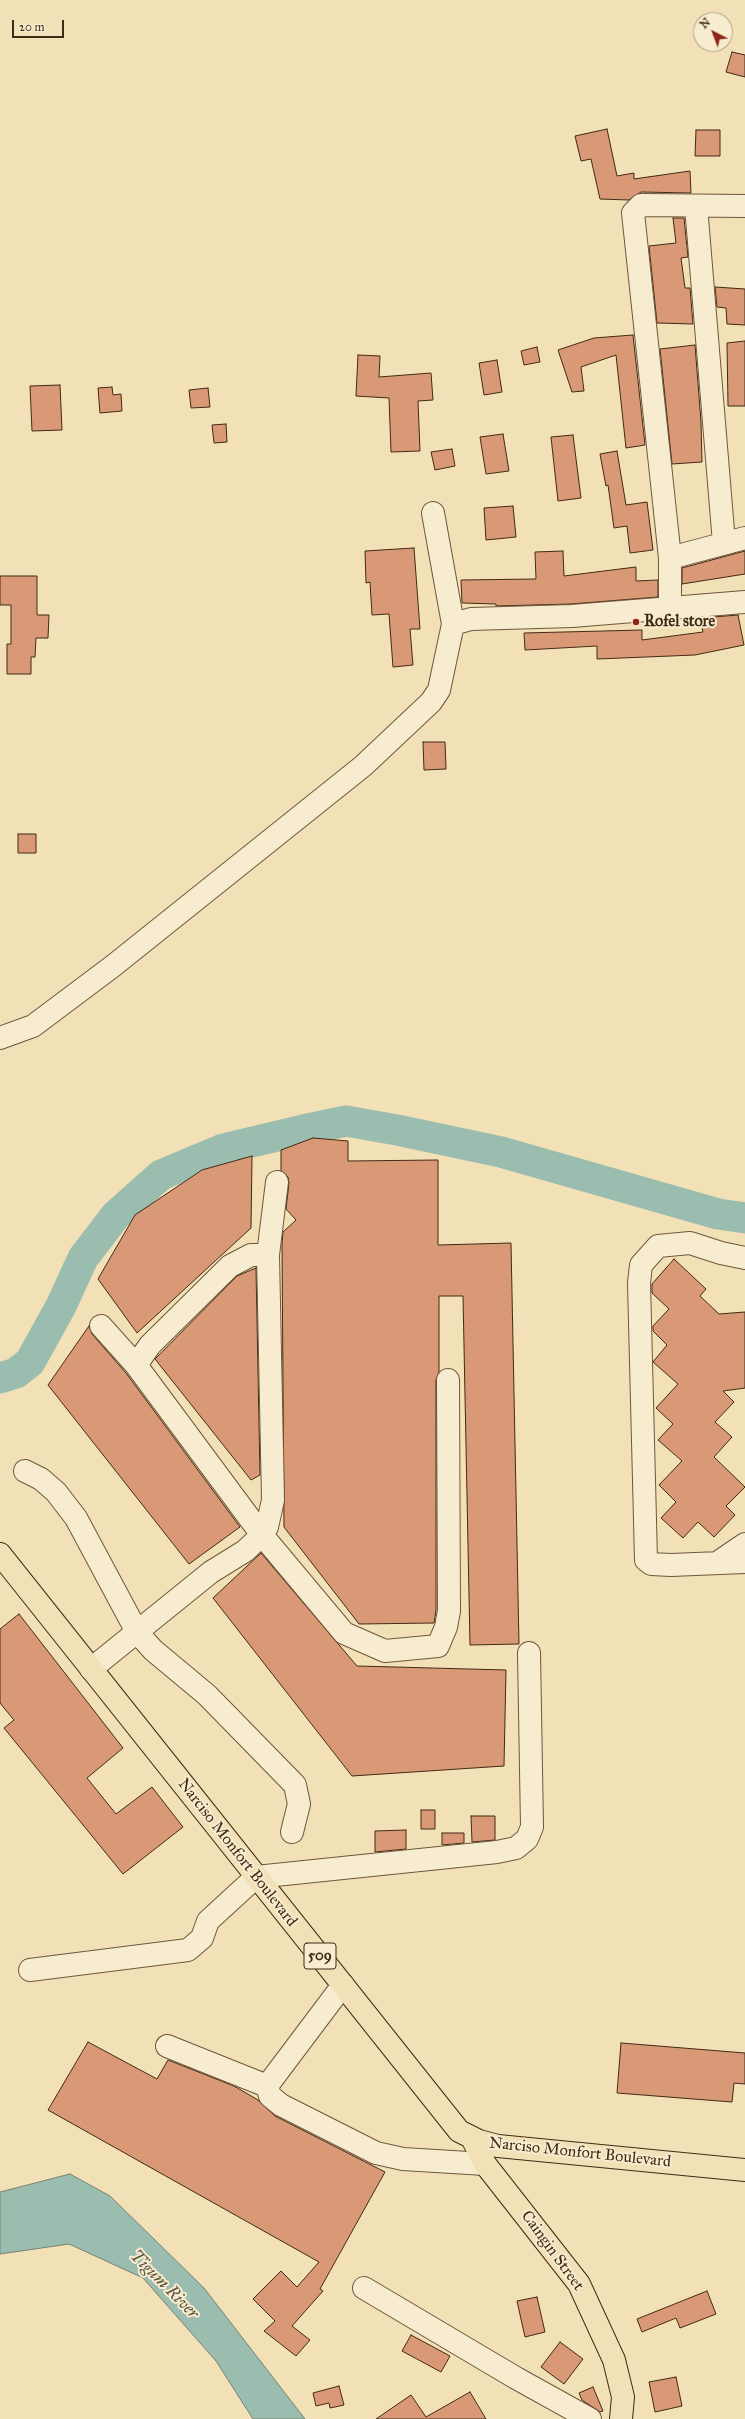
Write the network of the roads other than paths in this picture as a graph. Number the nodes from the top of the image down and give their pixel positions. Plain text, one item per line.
1 (696, 206) junction
2 (745, 206) edge
3 (433, 513) dead end
4 (745, 538) edge
5 (724, 543) junction
6 (670, 558) junction
7 (745, 602) edge
8 (670, 609) junction
9 (452, 624) junction
10 (0, 1038) edge
11 (277, 1182) dead end
12 (268, 1256) junction
13 (745, 1258) edge
14 (101, 1326) dead end
15 (136, 1365) junction
16 (448, 1380) dead end
17 (25, 1471) dead end
18 (262, 1535) junction
19 (745, 1544) edge
20 (0, 1554) edge
21 (745, 1562) edge
22 (717, 1563) junction
23 (138, 1632) junction
24 (529, 1653) dead end
25 (91, 1669) junction
26 (292, 1832) dead end
27 (256, 1877) junction
28 (30, 1970) dead end
29 (343, 1985) junction
30 (167, 2046) dead end
31 (267, 2086) junction
32 (472, 2138) junction
33 (485, 2164) junction
34 (745, 2170) edge
35 (364, 2288) dead end
36 (590, 2419) edge
37 (621, 2419) edge

1 - 2 street
1 - 5 street
1 - 6 street
3 - 9 street
4 - 5 street
5 - 6 street
6 - 8 street
7 - 8 street
8 - 9 street
9 - 10 street
11 - 12 street
12 - 15 street
12 - 18 street
13 - 22 street
14 - 15 street
15 - 18 street
16 - 18 street
17 - 23 street
18 - 23 street
19 - 22 street
20 - 25 main road, Narciso Monfort Boulevard / 509
21 - 22 street
23 - 25 street
23 - 26 street
24 - 27 street
25 - 27 main road, Narciso Monfort Boulevard / 509
27 - 28 street
27 - 29 main road, Narciso Monfort Boulevard / 509
29 - 31 street
29 - 32 main road, Narciso Monfort Boulevard / 509
30 - 31 street
31 - 33 street
32 - 33 main road, Caingin Street
32 - 34 main road, Narciso Monfort Boulevard / 509
33 - 37 main road, Caingin Street
35 - 36 street

